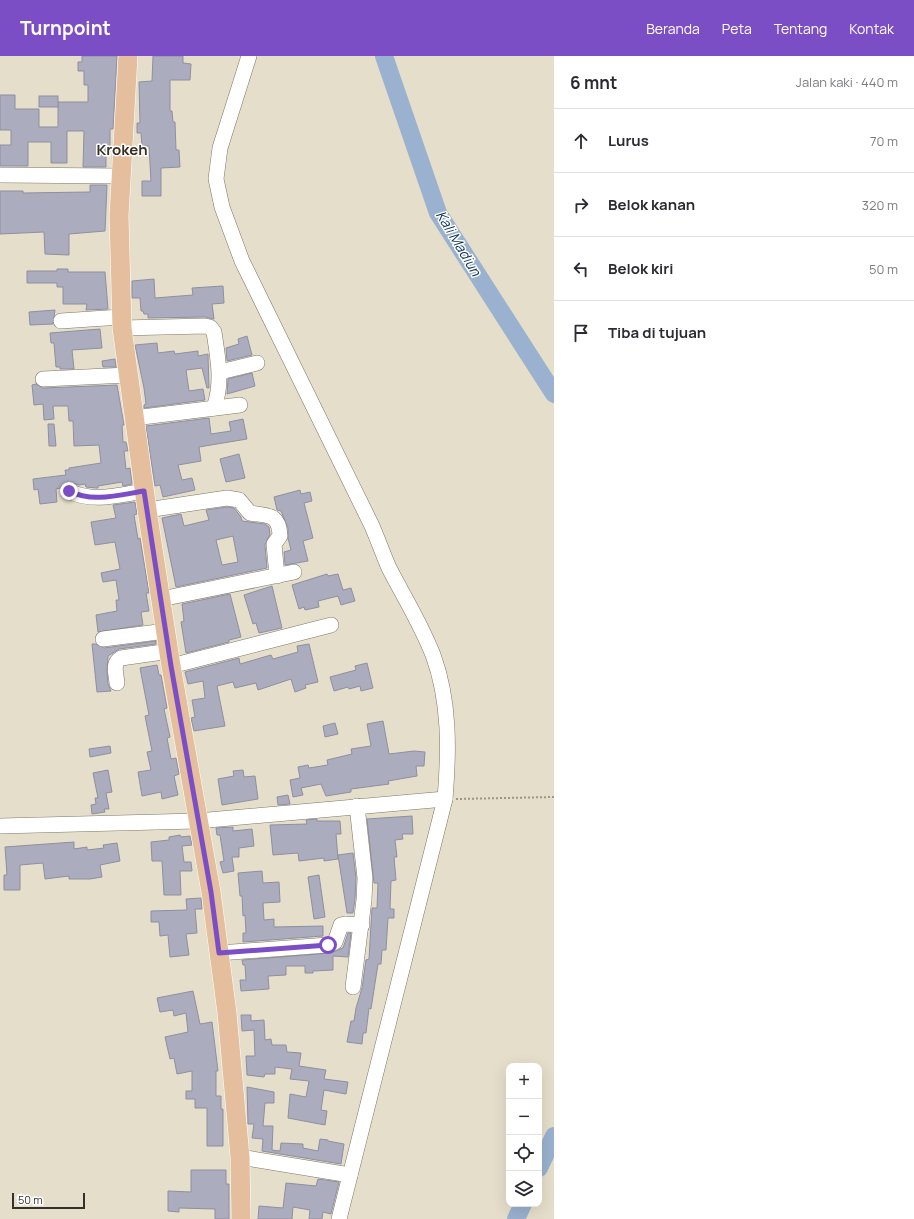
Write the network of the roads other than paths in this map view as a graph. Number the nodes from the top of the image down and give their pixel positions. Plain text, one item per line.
1 (128, 56) edge
2 (249, 56) edge
3 (0, 175) edge
4 (120, 176) junction
5 (61, 321) dead end
6 (121, 322) junction
7 (257, 363) dead end
8 (220, 372) junction
9 (128, 375) junction
10 (43, 379) dead end
11 (240, 405) dead end
12 (214, 408) junction
13 (134, 418) junction
14 (69, 491) dead end
15 (144, 491) junction
16 (147, 510) junction
17 (294, 572) dead end
18 (277, 576) junction
19 (161, 599) junction
20 (331, 625) dead end
21 (166, 631) junction
22 (103, 639) dead end
23 (170, 658) junction
24 (117, 683) dead end
25 (445, 799) junction
26 (357, 806) junction
27 (197, 821) junction
28 (0, 826) edge
29 (362, 925) junction
30 (219, 953) junction
31 (353, 987) dead end
32 (240, 1157) junction
33 (350, 1175) junction
34 (241, 1219) edge
35 (339, 1219) edge

1 - 4 main road
2 - 25 street
3 - 4 street
4 - 6 main road
5 - 6 street
6 - 8 street
6 - 9 main road
7 - 8 street
8 - 12 street
9 - 10 street
9 - 13 main road
11 - 12 street
12 - 13 street
13 - 15 main road
14 - 15 street
15 - 16 main road
16 - 18 street
16 - 19 main road
17 - 18 street
18 - 19 street
19 - 21 main road
20 - 23 street
21 - 22 street
21 - 23 main road
23 - 24 street
23 - 27 main road
25 - 26 street
25 - 33 street
26 - 27 street
26 - 29 street
27 - 28 street
27 - 30 main road
29 - 30 street
29 - 31 street
30 - 32 main road
32 - 33 street
32 - 34 main road
33 - 35 street

